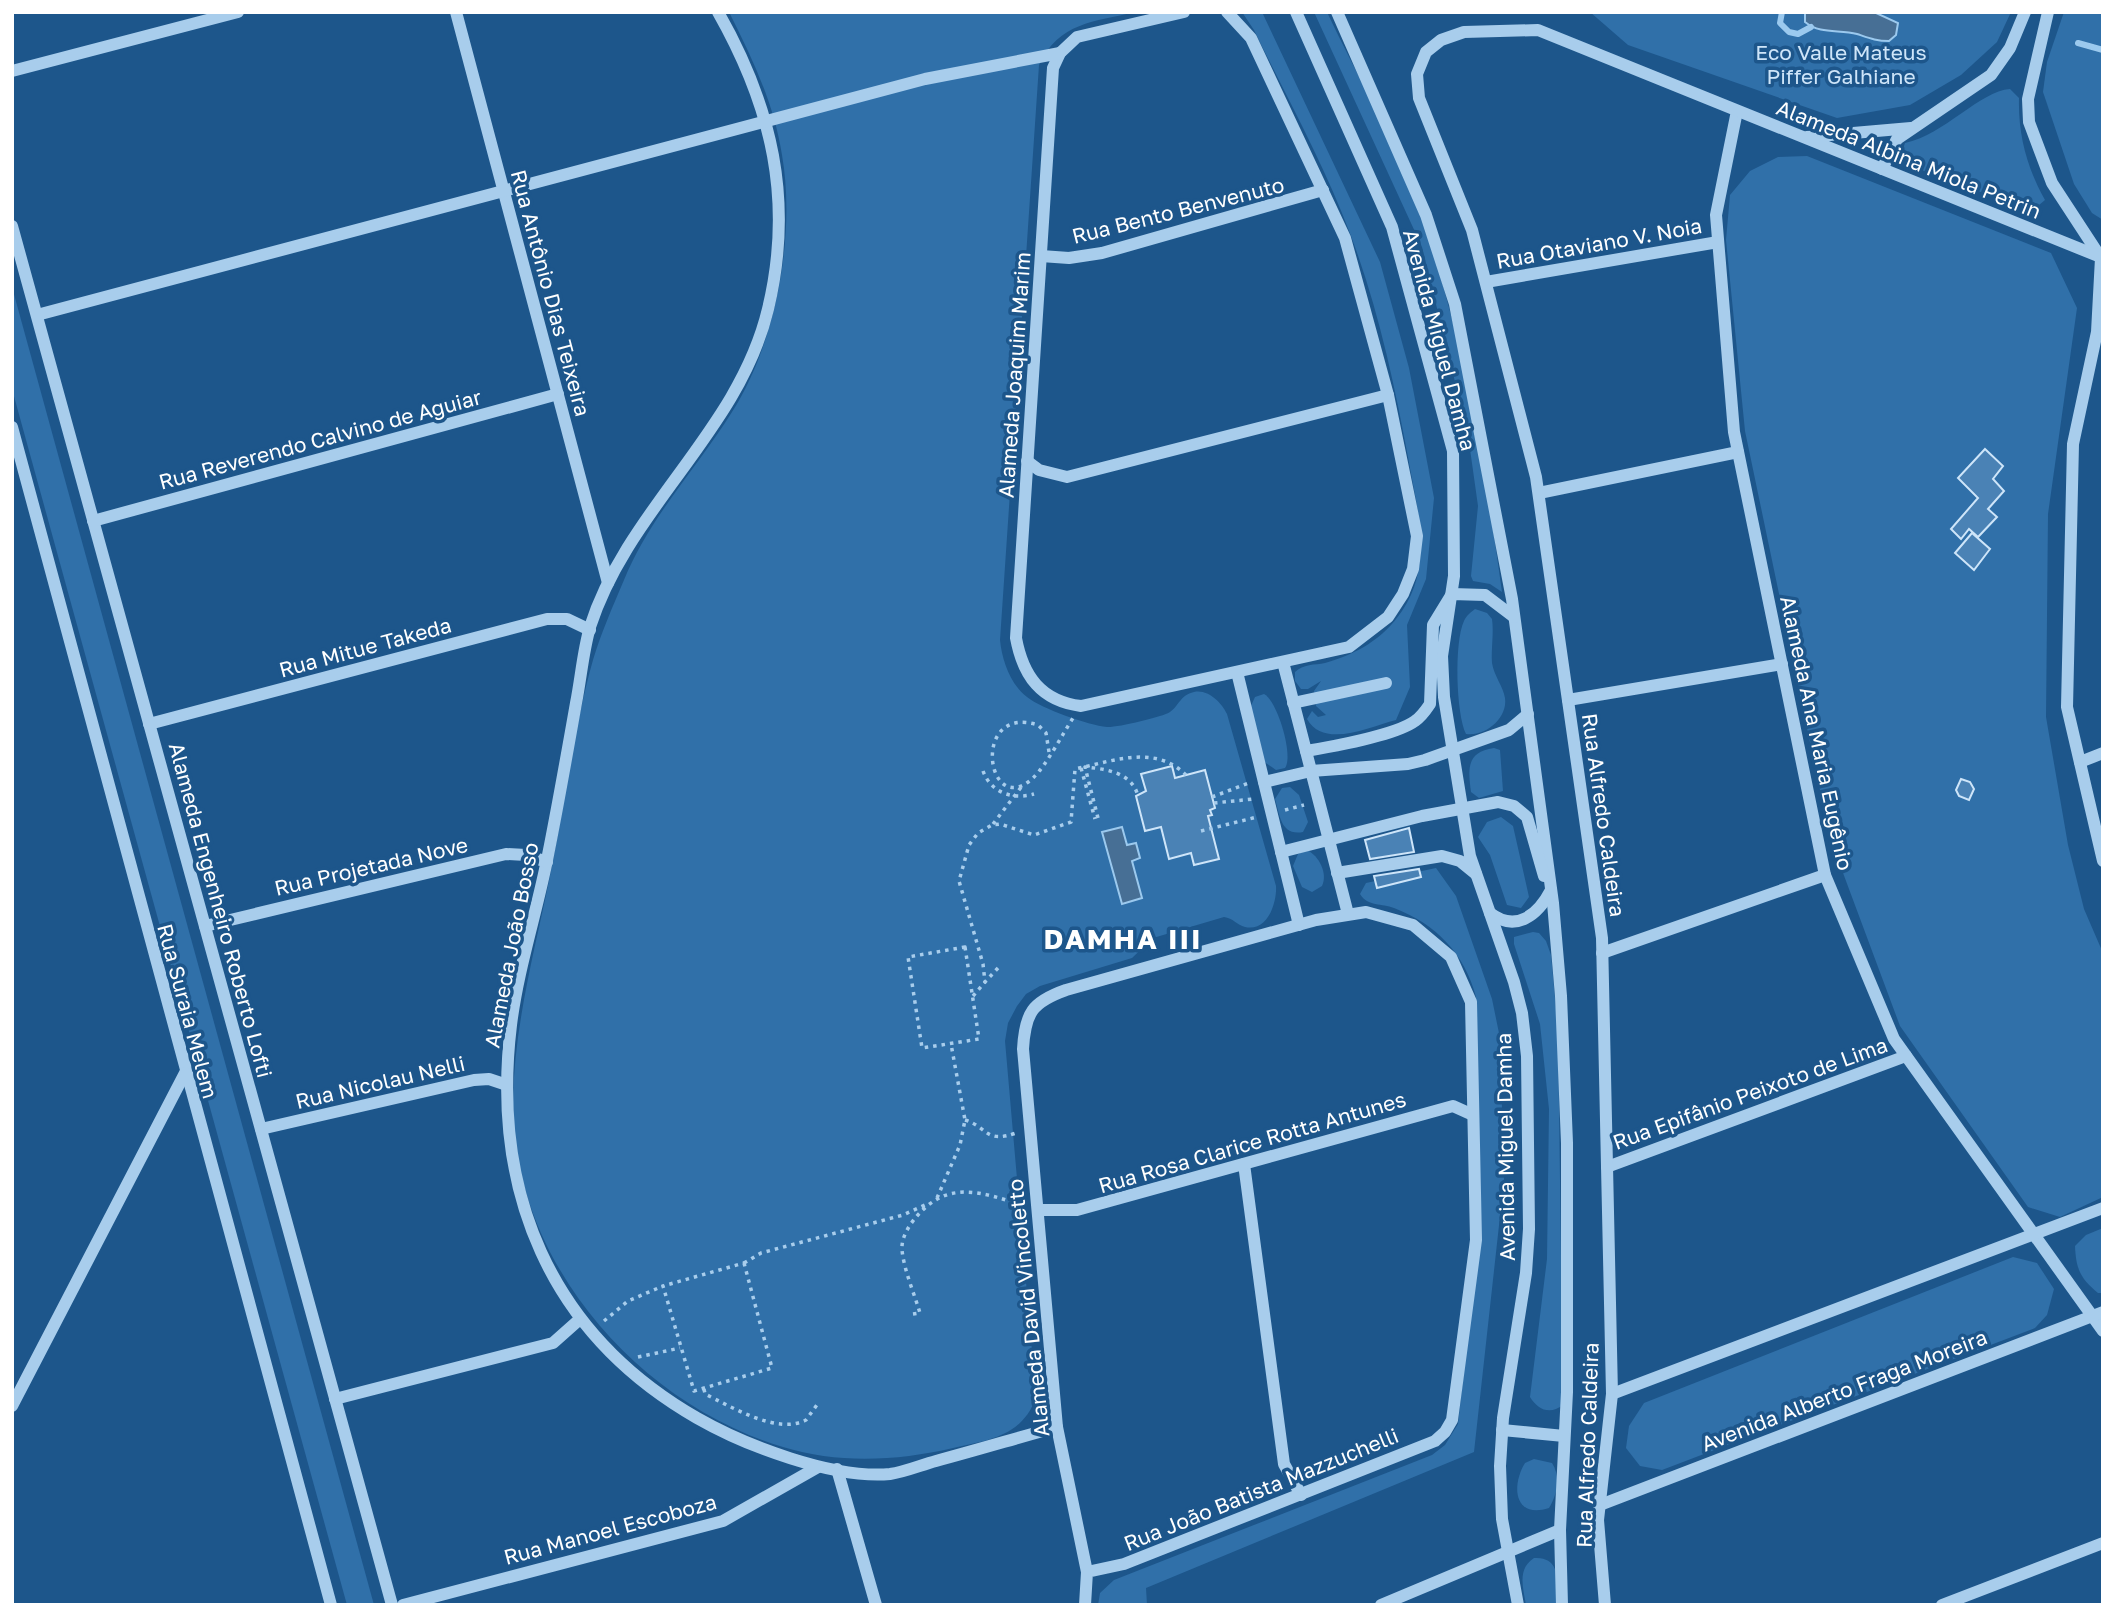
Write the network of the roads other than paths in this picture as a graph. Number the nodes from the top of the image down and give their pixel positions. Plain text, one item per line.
1 (238, 12) edge
2 (456, 12) edge
3 (718, 12) edge
4 (1184, 12) edge
5 (1227, 12) edge
6 (1296, 12) edge
7 (1337, 12) edge
8 (2025, 12) edge
9 (2048, 12) edge
10 (1426, 52) joint
11 (1060, 53) junction
12 (12, 71) edge
13 (1737, 110) junction
14 (765, 122) junction
15 (1914, 128) junction
16 (1802, 137) junction
17 (1882, 169) junction
18 (1324, 190) junction
19 (504, 191) junction
20 (12, 226) edge
21 (1718, 242) junction
22 (1041, 256) junction
23 (2102, 258) edge
24 (1486, 282) junction
25 (37, 315) junction
26 (558, 394) junction
27 (1388, 395) junction
28 (12, 427) edge
29 (1738, 452) junction
30 (1027, 461) junction
31 (1539, 493) junction
32 (93, 521) junction
33 (608, 583) junction
34 (1452, 594) junction
35 (1514, 617) junction
36 (590, 630) junction
37 (1283, 662) junction
38 (1782, 664) junction
39 (1237, 673) junction
40 (1386, 683) dead end
41 (1568, 700) junction
42 (1293, 703) junction
43 (1528, 714) junction
44 (149, 724) junction
45 (1306, 751) junction
46 (1453, 752) junction
47 (2103, 753) edge
48 (2080, 762) junction
49 (1311, 771) junction
50 (1263, 779) junction
51 (1460, 808) junction
52 (1329, 839) junction
53 (1281, 852) junction
54 (2103, 861) edge
55 (547, 862) junction
56 (1337, 873) junction
57 (1476, 874) junction
58 (1825, 875) junction
59 (1551, 888) junction
60 (1489, 913) junction
61 (1348, 914) junction
62 (1299, 925) junction
63 (205, 926) junction
64 (1602, 953) junction
65 (1906, 1056) junction
66 (185, 1073) junction
67 (507, 1085) junction
68 (1473, 1115) junction
69 (261, 1129) junction
70 (1244, 1164) junction
71 (1607, 1167) junction
72 (2103, 1208) edge
73 (1038, 1210) junction
74 (2033, 1234) junction
75 (2097, 1314) edge
76 (580, 1319) junction
77 (2103, 1331) edge
78 (1612, 1394) junction
79 (335, 1399) junction
80 (12, 1406) edge
81 (1057, 1427) junction
82 (1502, 1430) junction
83 (1564, 1436) junction
84 (818, 1467) junction
85 (837, 1469) junction
86 (1301, 1494) junction
87 (1600, 1505) junction
88 (1560, 1531) junction
89 (2103, 1542) edge
90 (1509, 1554) junction
91 (1087, 1572) junction
92 (1083, 1604) edge
93 (331, 1605) edge
94 (392, 1605) edge
95 (402, 1605) edge
96 (876, 1605) edge
97 (1381, 1605) edge
98 (1518, 1605) edge
99 (1562, 1605) edge
100 (1605, 1605) edge
101 (1942, 1605) edge

1 - 12 street
2 - 19 street, Rua Antônio Dias Teixeira
3 - 14 street, Alameda João Bosso
4 - 11 street
5 - 18 street
6 - 34 street, Avenida Miguel Damha
7 - 35 street, Avenida Miguel Damha
8 - 15 street
9 - 23 street
10 - 13 street, Alameda Albina Miola Petrin
10 - 24 street, Rua Alfredo Caldeira
11 - 14 street
11 - 22 street, Alameda Joaquim Marim
13 - 16 street, Alameda Albina Miola Petrin
13 - 21 street, Alameda Ana Maria Eugênio
14 - 19 street
14 - 33 street, Alameda João Bosso
15 - 16 street
15 - 17 street
16 - 17 street, Alameda Albina Miola Petrin
17 - 23 street, Alameda Albina Miola Petrin
18 - 22 street, Rua Bento Benvenuto
18 - 27 street
19 - 25 street
19 - 26 street, Rua Antônio Dias Teixeira
20 - 25 street, Alameda Engenheiro Roberto Lofti
21 - 24 street, Rua Otaviano V. Noia
21 - 29 street, Alameda Ana Maria Eugênio
22 - 30 street, Alameda Joaquim Marim
23 - 48 street
24 - 31 street, Rua Alfredo Caldeira
25 - 32 street, Alameda Engenheiro Roberto Lofti
26 - 32 street, Rua Reverendo Calvino de Aguiar
26 - 33 street, Rua Antônio Dias Teixeira
27 - 30 street
27 - 37 street
28 - 66 street, Rua Suraia Melem
29 - 31 street
29 - 38 street, Alameda Ana Maria Eugênio
30 - 39 street, Alameda Joaquim Marim
31 - 41 street, Rua Alfredo Caldeira
32 - 44 street, Alameda Engenheiro Roberto Lofti
33 - 36 street, Alameda João Bosso
34 - 35 street
34 - 45 street
34 - 46 street, Avenida Miguel Damha
35 - 43 street, Avenida Miguel Damha
36 - 44 street, Rua Mitue Takeda
36 - 55 street, Alameda João Bosso
37 - 39 street
37 - 42 street
38 - 41 street
38 - 58 street, Alameda Ana Maria Eugênio
39 - 50 street
40 - 42 street
41 - 64 street, Rua Alfredo Caldeira
42 - 45 street
43 - 46 street
43 - 59 street, Avenida Miguel Damha
44 - 63 street, Alameda Engenheiro Roberto Lofti
45 - 49 street
46 - 49 street
46 - 51 street, Avenida Miguel Damha
47 - 48 street
48 - 54 street
49 - 50 street
49 - 52 street
50 - 53 street
51 - 52 street
51 - 57 street, Avenida Miguel Damha
51 - 59 street
52 - 53 street
52 - 56 street
53 - 62 street
55 - 63 street, Rua Projetada Nove
55 - 67 street, Alameda João Bosso
56 - 57 street
56 - 61 street
57 - 60 street, Avenida Miguel Damha
58 - 64 street
58 - 65 street, Alameda Ana Maria Eugênio
59 - 60 street
59 - 83 street, Avenida Miguel Damha
60 - 82 street, Avenida Miguel Damha
61 - 62 street
61 - 68 street
62 - 73 street, Alameda David Vincoletto
63 - 69 street, Alameda Engenheiro Roberto Lofti
64 - 71 street, Rua Alfredo Caldeira
65 - 71 street, Rua Epifânio Peixoto de Lima
65 - 74 street, Alameda Ana Maria Eugênio
66 - 80 street
66 - 93 street, Rua Suraia Melem
67 - 69 street, Rua Nicolau Nelli
67 - 76 street, Alameda João Bosso
68 - 70 street, Rua Rosa Clarice Rotta Antunes
68 - 86 street, Rua João Batista Mazzuchelli
69 - 79 street, Alameda Engenheiro Roberto Lofti
70 - 73 street, Rua Rosa Clarice Rotta Antunes
70 - 86 street
71 - 78 street, Rua Alfredo Caldeira
72 - 74 street
73 - 81 street, Alameda David Vincoletto
74 - 75 street, Alameda Ana Maria Eugênio
74 - 78 street
75 - 77 street, Alameda Ana Maria Eugênio
75 - 87 street, Avenida Alberto Fraga Moreira
76 - 79 street
76 - 84 street, Alameda João Bosso
78 - 87 street, Rua Alfredo Caldeira
79 - 94 street, Alameda Engenheiro Roberto Lofti
81 - 85 street, Alameda João Bosso
81 - 91 street, Alameda David Vincoletto
82 - 83 street
82 - 90 street, Avenida Miguel Damha
83 - 88 street, Avenida Miguel Damha
84 - 85 street, Alameda João Bosso
84 - 95 street, Rua Manoel Escoboza
85 - 96 street
86 - 91 street, Rua João Batista Mazzuchelli
87 - 100 street, Rua Alfredo Caldeira
88 - 90 street
88 - 99 street, Avenida Miguel Damha
89 - 101 street
90 - 97 street
90 - 98 street, Avenida Miguel Damha
91 - 92 street, Alameda David Vincoletto

